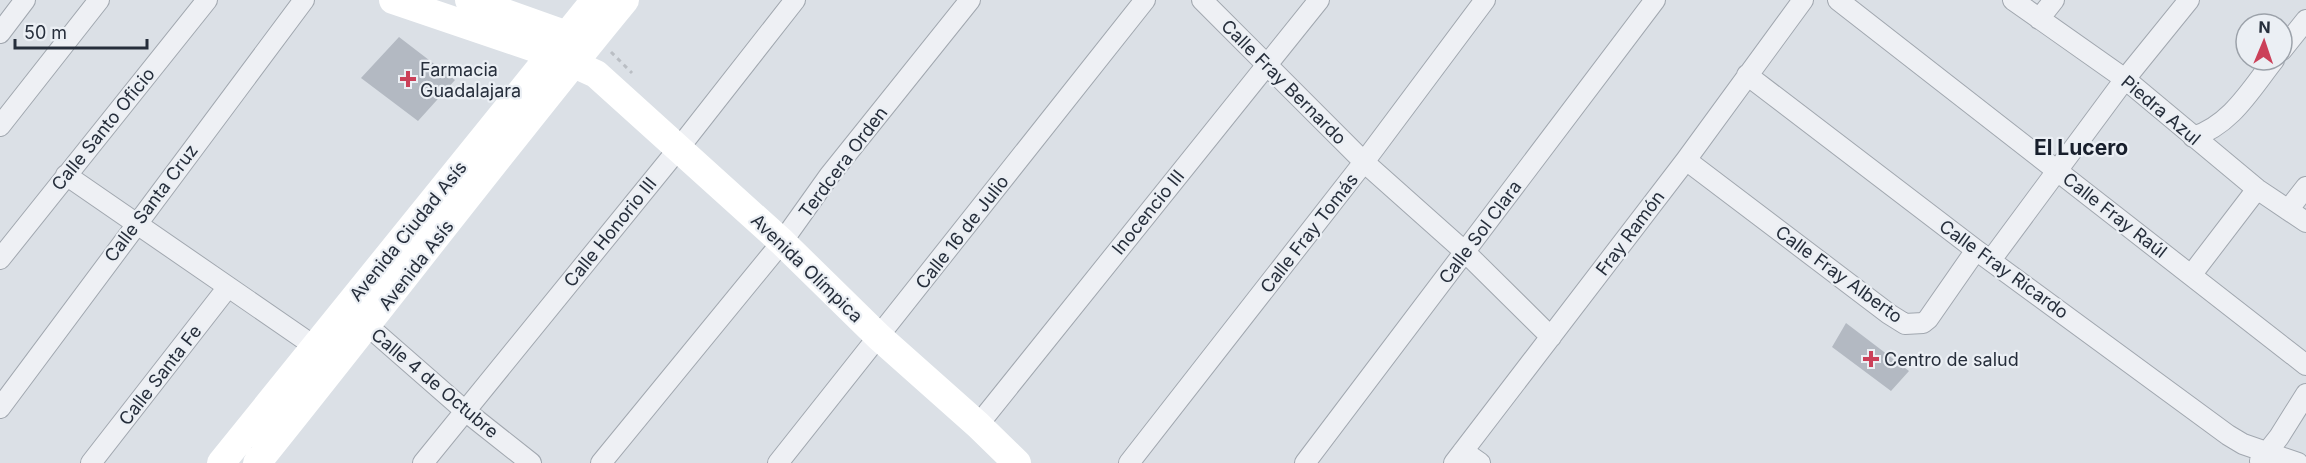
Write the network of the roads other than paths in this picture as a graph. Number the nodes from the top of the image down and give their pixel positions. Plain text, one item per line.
1 (25, 0) edge
2 (99, 0) edge
3 (207, 0) edge
4 (304, 0) edge
5 (393, 0) edge
6 (469, 0) edge
7 (595, 0) edge
8 (625, 0) edge
9 (795, 0) edge
10 (970, 0) edge
11 (1145, 0) edge
12 (1202, 0) edge
13 (1319, 0) edge
14 (1485, 0) edge
15 (1655, 0) edge
16 (1803, 0) edge
17 (1838, 0) edge
18 (2013, 0) edge
19 (2054, 0) edge
20 (2189, 0) edge
21 (2039, 19) junction
22 (2306, 20) edge
23 (0, 33) edge
24 (2294, 35) edge
25 (574, 55) junction
26 (1267, 64) junction
27 (2264, 72) edge
28 (1747, 75) junction
29 (2125, 79) junction
30 (0, 126) edge
31 (2193, 137) junction
32 (679, 148) junction
33 (1686, 160) junction
34 (1364, 162) junction
35 (2058, 170) junction
36 (66, 175) junction
37 (2306, 187) edge
38 (2257, 189) junction
39 (2288, 210) junction
40 (2306, 222) edge
41 (136, 224) junction
42 (782, 242) junction
43 (1465, 252) junction
44 (1984, 255) junction
45 (0, 259) edge
46 (2192, 274) junction
47 (228, 287) junction
48 (368, 326) junction
49 (879, 337) junction
50 (1551, 337) junction
51 (314, 346) junction
52 (2306, 365) edge
53 (2306, 394) edge
54 (0, 408) edge
55 (464, 410) junction
56 (978, 425) junction
57 (1459, 457) edge
58 (2263, 458) edge
59 (91, 463) edge
60 (221, 463) edge
61 (257, 463) edge
62 (423, 463) edge
63 (531, 463) edge
64 (601, 463) edge
65 (778, 463) edge
66 (1017, 463) edge
67 (1129, 463) edge
68 (1305, 463) edge
69 (1480, 463) edge
70 (2298, 463) edge

1 - 23 street
2 - 30 street
3 - 36 street, Calle Santo Oficio
4 - 41 street, Calle Santa Cruz
5 - 25 street, Avenida Olímpica
6 - 25 street, Avenida Olímpica
7 - 25 street, Avenida Ciudad Asís
8 - 25 street, Avenida Ciudad Asís
9 - 32 street, Calle Honorio III
10 - 42 street, Terdcera Orden
11 - 49 street, Calle 16 de Julio
12 - 26 street, Calle Fray Bernardo
13 - 26 street, Inocencio III
14 - 34 street, Calle Fray Tomás
15 - 43 street, Calle Sol Clara
16 - 28 street, Fray Ramón
17 - 35 street, Calle Fray Raúl
18 - 21 street, Piedra Azul
19 - 21 street
20 - 29 street, Calle Fray Alberto
21 - 29 street, Piedra Azul
22 - 24 street
25 - 32 street, Avenida Olímpica
25 - 48 street, Avenida Asís
25 - 51 street, Avenida Ciudad Asís
26 - 34 street, Calle Fray Bernardo
26 - 56 street, Inocencio III
27 - 31 street
28 - 33 street, Fray Ramón
28 - 44 street, Calle Fray Ricardo
29 - 31 street, Piedra Azul
29 - 35 street, Calle Fray Alberto
31 - 38 street, Piedra Azul
32 - 42 street, Avenida Olímpica
32 - 55 street, Calle Honorio III
33 - 44 street, Calle Fray Alberto
33 - 50 street, Fray Ramón
34 - 43 street, Calle Fray Bernardo
34 - 67 street, Calle Fray Tomás
35 - 44 street, Calle Fray Alberto
35 - 46 street, Calle Fray Raúl
36 - 41 street
36 - 45 street, Calle Santo Oficio
37 - 39 street
38 - 39 street, Piedra Azul
38 - 46 street
39 - 40 street, Piedra Azul
41 - 47 street
41 - 54 street, Calle Santa Cruz
42 - 49 street, Avenida Olímpica
42 - 64 street, Terdcera Orden
43 - 50 street, Calle Fray Bernardo
43 - 68 street, Calle Sol Clara
44 - 58 street, Calle Fray Ricardo
46 - 52 street, Calle Fray Raúl
47 - 51 street
47 - 59 street, Calle Santa Fe
48 - 55 street, Calle 4 de Octubre
48 - 61 street, Avenida Asís
49 - 56 street, Avenida Olímpica
49 - 65 street, Calle 16 de Julio
50 - 57 street, Fray Ramón
51 - 60 street, Avenida Ciudad Asís
53 - 58 street
55 - 62 street, Calle Honorio III
55 - 63 street, Calle 4 de Octubre
56 - 66 street, Avenida Olímpica
57 - 69 street
58 - 70 street, Calle Fray Ricardo

